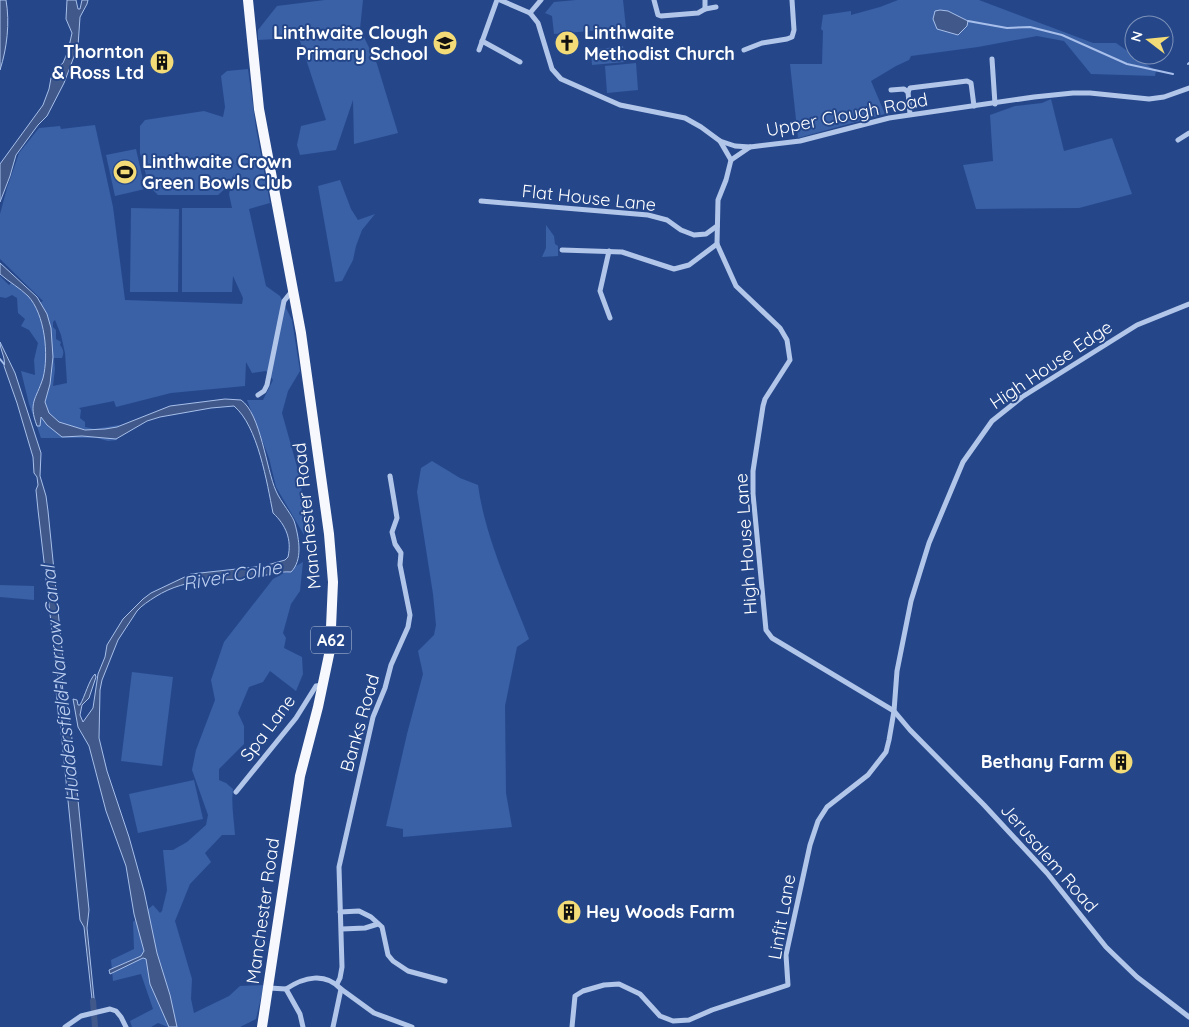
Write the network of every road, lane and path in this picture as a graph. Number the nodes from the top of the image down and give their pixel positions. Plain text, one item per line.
1 (248, 0) edge
2 (498, 0) edge
3 (541, 0) edge
4 (654, 0) edge
5 (705, 0) edge
6 (792, 0) edge
7 (716, 7) dead end
8 (705, 9) junction
9 (530, 12) junction
10 (482, 41) junction
11 (479, 50) dead end
12 (744, 50) dead end
13 (992, 59) dead end
14 (520, 62) dead end
15 (1189, 88) edge
16 (891, 90) dead end
17 (908, 92) junction
18 (995, 104) junction
19 (974, 106) junction
20 (910, 114) junction
21 (1189, 132) edge
22 (1178, 140) dead end
23 (720, 141) junction
24 (750, 147) junction
25 (731, 160) junction
26 (481, 201) dead end
27 (717, 226) junction
28 (718, 244) junction
29 (562, 250) dead end
30 (609, 251) junction
31 (293, 290) junction
32 (1189, 304) edge
33 (610, 318) dead end
34 (258, 395) dead end
35 (390, 476) dead end
36 (323, 684) junction
37 (894, 711) junction
38 (236, 792) dead end
39 (340, 912) junction
40 (378, 924) junction
41 (342, 930) junction
42 (445, 981) dead end
43 (339, 986) junction
44 (269, 988) junction
45 (286, 989) junction
46 (1189, 1017) edge
47 (65, 1027) edge
48 (126, 1027) edge
49 (262, 1027) edge
50 (303, 1027) edge
51 (333, 1027) edge
52 (412, 1027) edge
53 (572, 1027) edge

1 - 31 main road, Manchester Road / A62
2 - 9 street
2 - 10 street
3 - 9 street
4 - 8 street
5 - 8 street
6 - 12 street
7 - 8 street
9 - 23 street
10 - 11 street
10 - 14 street
13 - 18 street
15 - 18 street, Upper Clough Road
16 - 17 street
17 - 19 street
17 - 20 street
18 - 19 street, Upper Clough Road
19 - 20 street, Upper Clough Road
20 - 24 street, Upper Clough Road
21 - 22 street
23 - 24 street, Upper Clough Road
23 - 25 street
24 - 25 street
25 - 27 street, High House Lane
26 - 27 street, Flat House Lane
27 - 28 street, High House Lane
28 - 30 street
28 - 37 street, High House Lane
29 - 30 street
30 - 33 street
31 - 34 street
31 - 36 main road, Manchester Road / A62
32 - 37 street, High House Edge
35 - 39 street, Banks Road
36 - 38 street, Spa Lane
36 - 44 main road, Manchester Road / A62
37 - 46 street, Jerusalem Road
37 - 53 street, Linfit Lane
39 - 40 street
39 - 41 street, Banks Road
40 - 41 street
40 - 42 street
41 - 43 street, Banks Road
43 - 45 street
43 - 51 street, Banks Road
43 - 52 street
44 - 45 street
44 - 49 main road, Manchester Road / A62
45 - 50 street
47 - 48 street

